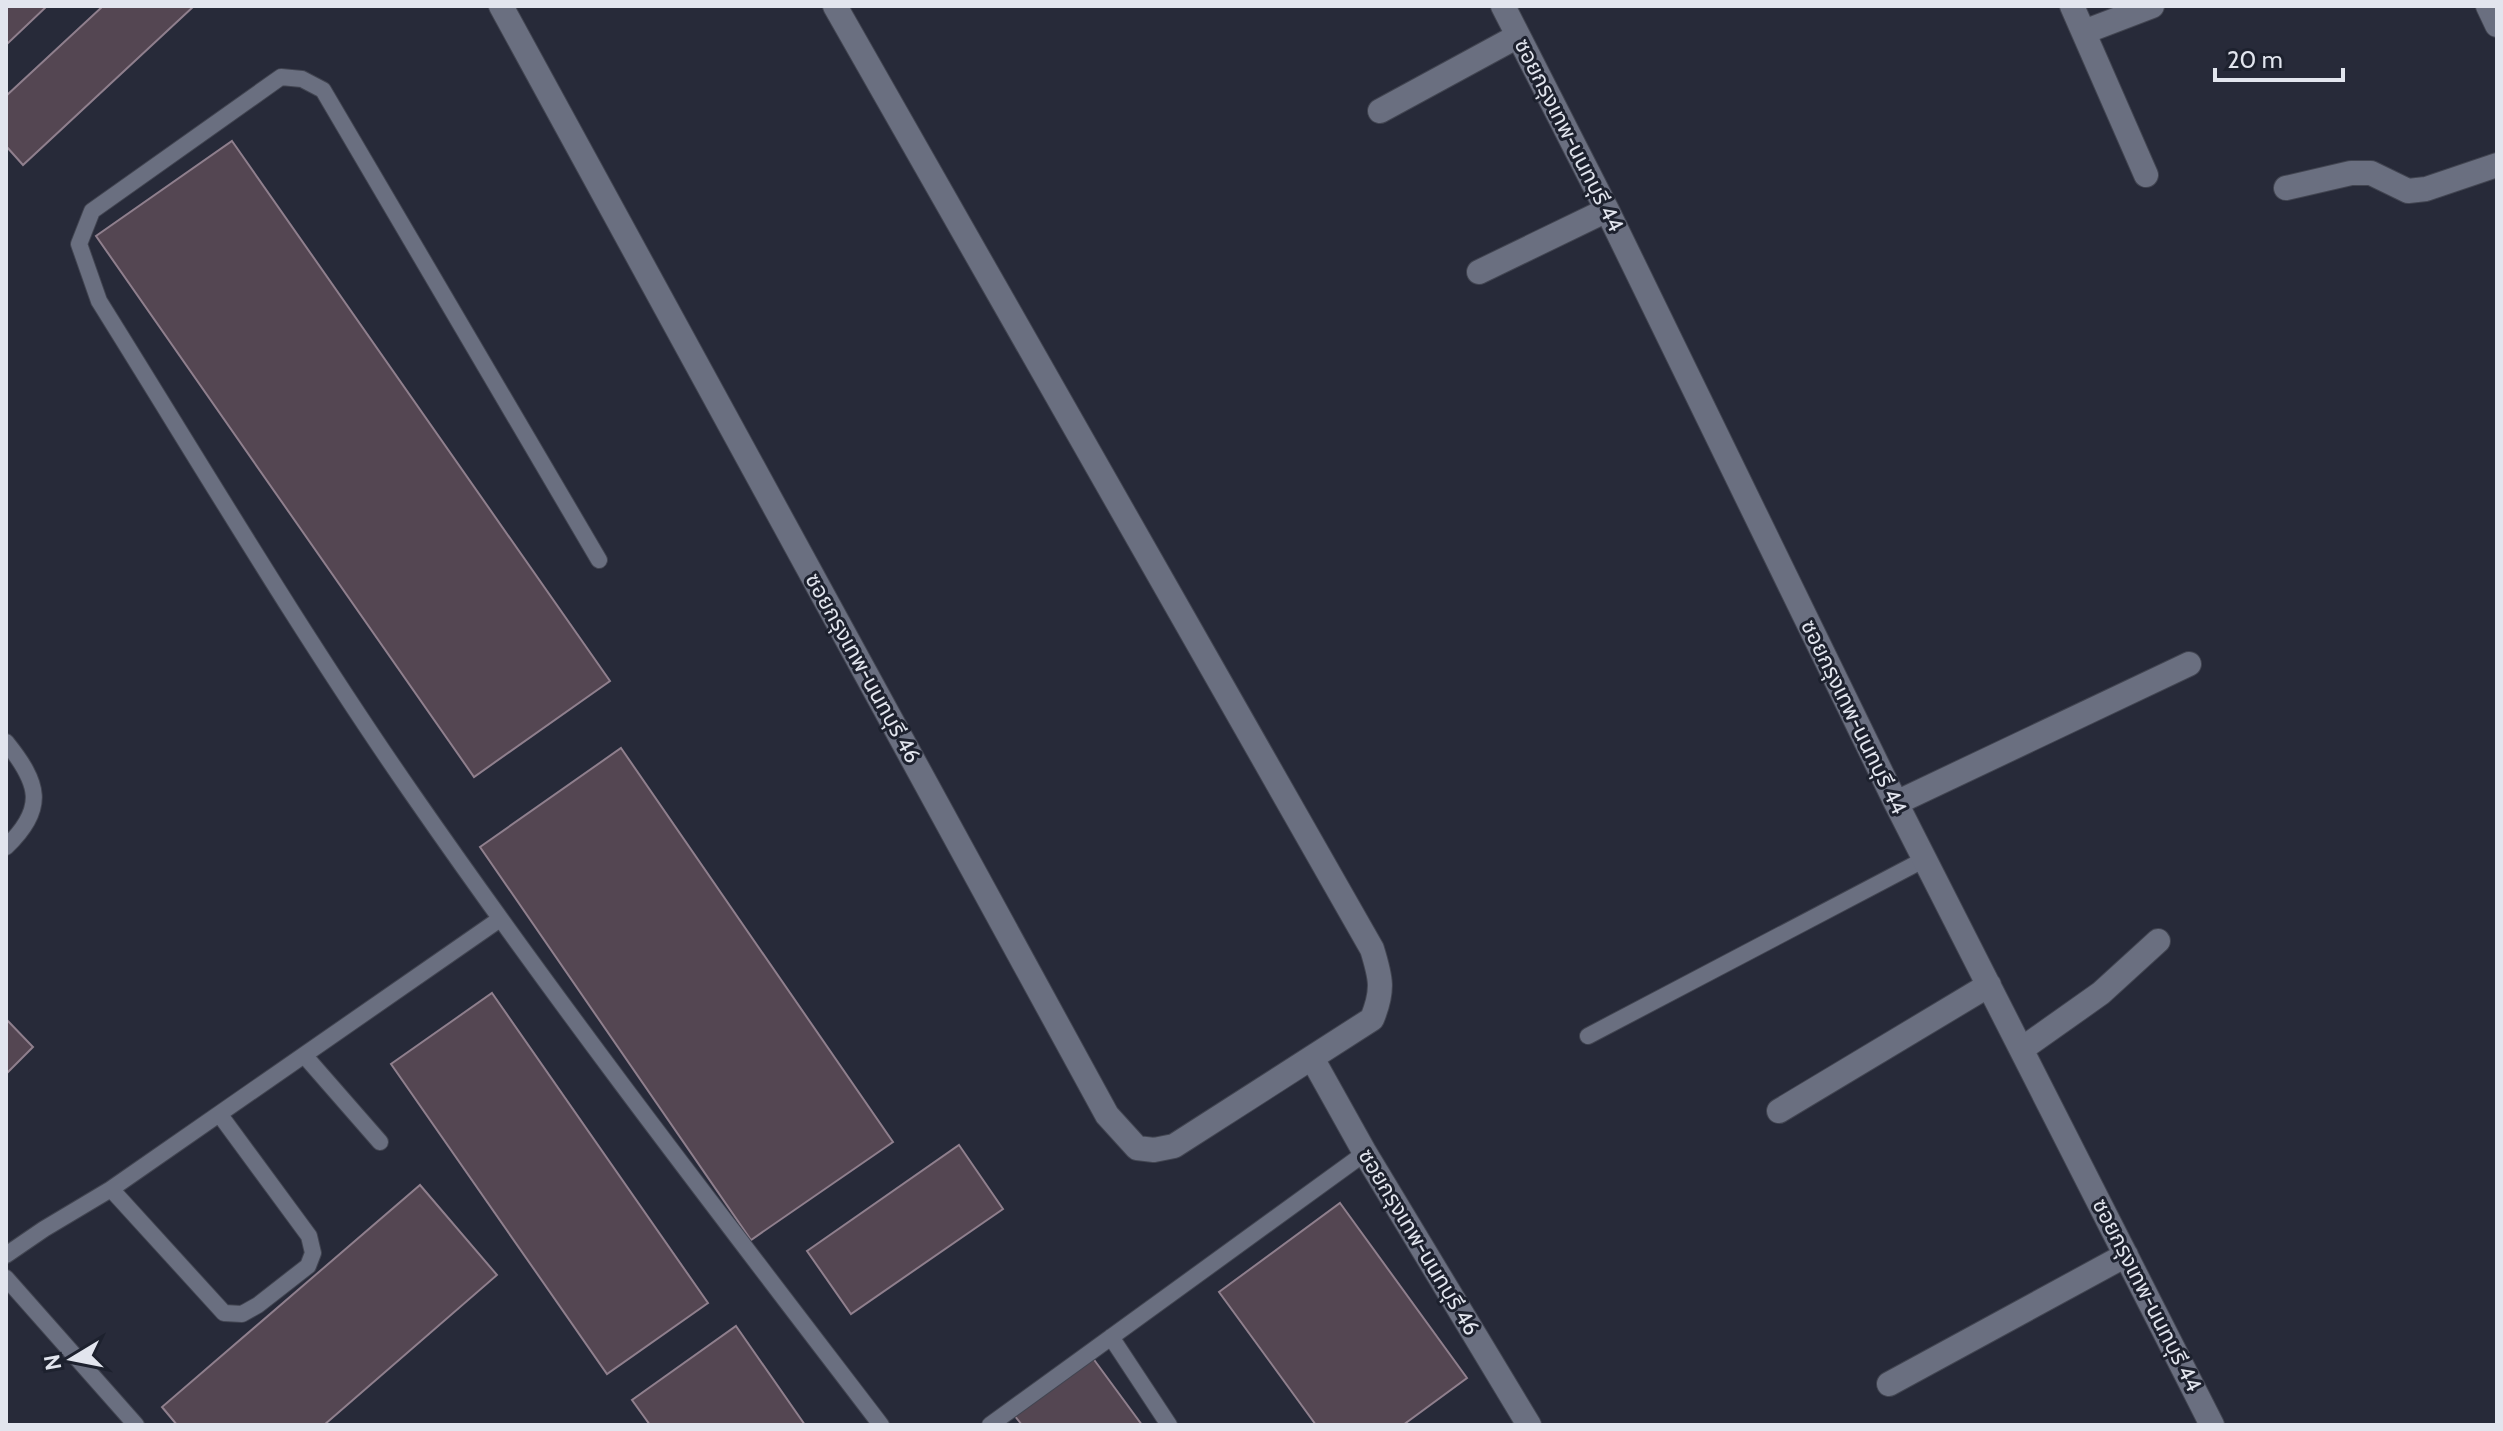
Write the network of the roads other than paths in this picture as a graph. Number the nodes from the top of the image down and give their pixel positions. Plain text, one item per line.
1 (501, 6) edge
2 (835, 6) edge
3 (1503, 6) edge
4 (2072, 6) edge
5 (2152, 6) edge
6 (2488, 6) edge
7 (2497, 25) edge
8 (2084, 32) junction
9 (1518, 36) junction
10 (1380, 111) dead end
11 (2497, 165) edge
12 (2146, 175) dead end
13 (2286, 188) dead end
14 (1607, 210) junction
15 (1479, 272) dead end
16 (599, 560) dead end
17 (2189, 664) dead end
18 (6, 742) edge
19 (1896, 803) junction
20 (6, 847) edge
21 (1925, 859) junction
22 (500, 919) junction
23 (2158, 941) dead end
24 (1989, 985) junction
25 (1588, 1036) dead end
26 (2022, 1049) junction
27 (304, 1055) junction
28 (1312, 1058) junction
29 (1779, 1111) dead end
30 (220, 1115) junction
31 (380, 1142) dead end
32 (1365, 1153) junction
33 (111, 1189) junction
34 (6, 1255) edge
35 (2126, 1255) junction
36 (6, 1278) edge
37 (1111, 1337) junction
38 (1889, 1384) dead end
39 (136, 1425) edge
40 (881, 1425) edge
41 (990, 1425) edge
42 (1169, 1425) edge
43 (1529, 1425) edge
44 (2212, 1425) edge

1 - 28 street, ซอยกรุงเทพ-นนทบุรี 46
2 - 28 street, ซอยกรุงเทพ-นนทบุรี 46
3 - 9 street, ซอยกรุงเทพ-นนทบุรี 44
4 - 8 street
5 - 8 street
6 - 7 street
8 - 12 street
9 - 10 street
9 - 14 street, ซอยกรุงเทพ-นนทบุรี 44
11 - 13 street
14 - 15 street
14 - 19 street, ซอยกรุงเทพ-นนทบุรี 44
16 - 22 lane
17 - 19 street
18 - 20 lane
19 - 21 street, ซอยกรุงเทพ-นนทบุรี 44
21 - 24 street, ซอยกรุงเทพ-นนทบุรี 44
21 - 25 lane
22 - 27 lane
22 - 40 lane
23 - 26 street
24 - 26 street, ซอยกรุงเทพ-นนทบุรี 44
24 - 29 street
26 - 35 street, ซอยกรุงเทพ-นนทบุรี 44
27 - 30 lane
27 - 31 lane
28 - 32 street, ซอยกรุงเทพ-นนทบุรี 46
30 - 33 lane
30 - 33 lane
32 - 37 lane
32 - 43 street, ซอยกรุงเทพ-นนทบุรี 46
33 - 34 lane
35 - 38 street
35 - 44 street, ซอยกรุงเทพ-นนทบุรี 44
36 - 39 lane
37 - 41 lane
37 - 42 lane

